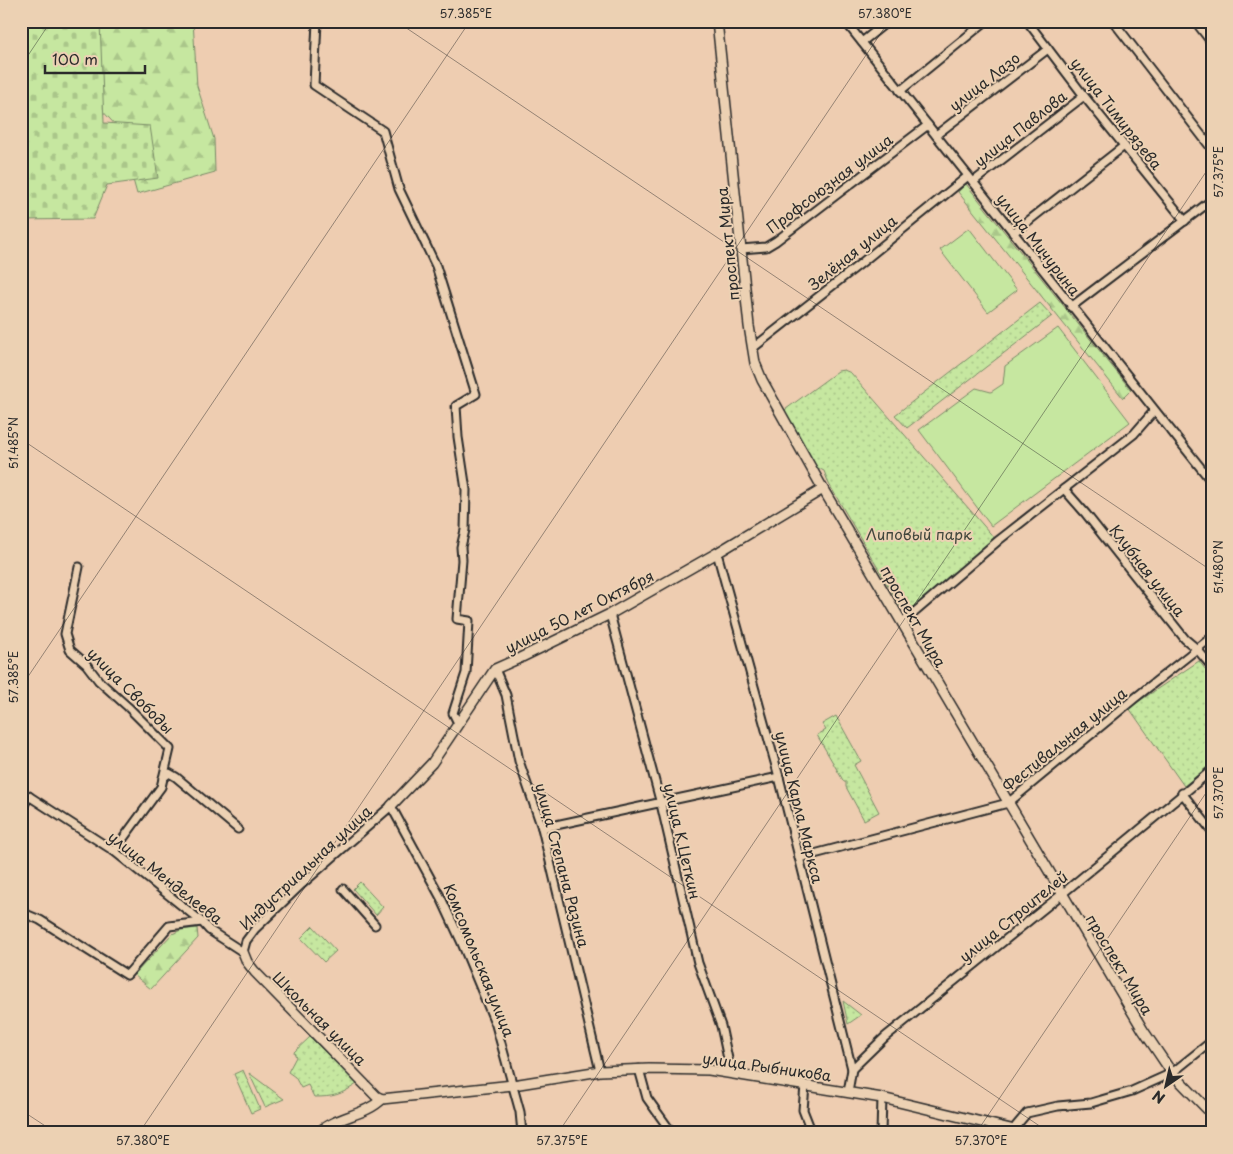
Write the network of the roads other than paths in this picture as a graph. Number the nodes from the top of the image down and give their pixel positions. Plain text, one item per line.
1 (317, 21) edge
2 (717, 21) edge
3 (845, 21) edge
4 (888, 21) edge
5 (986, 21) edge
6 (1027, 21) edge
7 (1113, 21) edge
8 (1195, 21) edge
9 (862, 42) junction
10 (1212, 43) edge
11 (1048, 49) junction
12 (900, 91) junction
13 (1084, 96) junction
14 (928, 125) junction
15 (936, 135) junction
16 (1124, 146) junction
17 (1212, 149) edge
18 (971, 179) junction
19 (1212, 200) edge
20 (1186, 222) junction
21 (1013, 233) junction
22 (741, 249) junction
23 (1071, 307) junction
24 (752, 348) junction
25 (1154, 411) junction
26 (1212, 482) edge
27 (823, 489) junction
28 (1064, 489) junction
29 (717, 553) junction
30 (79, 567) dead end
31 (610, 614) junction
32 (902, 623) junction
33 (1212, 637) edge
34 (1197, 649) junction
35 (1212, 667) edge
36 (496, 668) junction
37 (458, 723) junction
38 (1212, 770) edge
39 (779, 777) junction
40 (163, 778) junction
41 (21, 791) edge
42 (1182, 793) junction
43 (29, 796) junction
44 (1008, 803) junction
45 (661, 804) junction
46 (391, 806) junction
47 (21, 810) edge
48 (542, 828) junction
49 (238, 829) dead end
50 (1212, 831) edge
51 (114, 851) junction
52 (799, 858) junction
53 (342, 890) dead end
54 (1062, 894) junction
55 (21, 912) edge
56 (202, 922) junction
57 (375, 925) dead end
58 (243, 952) junction
59 (1212, 1041) edge
60 (639, 1069) junction
61 (852, 1069) junction
62 (600, 1071) junction
63 (731, 1073) junction
64 (1172, 1073) junction
65 (511, 1085) junction
66 (805, 1085) junction
67 (848, 1092) junction
68 (882, 1098) junction
69 (382, 1099) junction
70 (1212, 1114) edge
71 (1015, 1131) edge
72 (318, 1133) edge
73 (522, 1133) edge
74 (672, 1133) edge
75 (812, 1133) edge
76 (881, 1133) edge
77 (1027, 1133) edge

1 - 37 street
2 - 22 street, проспект Мира
3 - 9 street, улица Мичурина
4 - 9 street
5 - 12 street
6 - 11 street, улица Тимирязева
7 - 17 street
8 - 10 street
9 - 12 street, улица Мичурина
11 - 13 street, улица Тимирязева
11 - 15 street, улица Лазо
12 - 14 street, улица Мичурина
13 - 16 street, улица Тимирязева
13 - 18 street, улица Павлова
14 - 15 street, улица Мичурина
14 - 22 street, Профсоюзная улица
15 - 18 street, улица Мичурина
16 - 20 street, улица Тимирязева
16 - 21 street
18 - 21 street, улица Мичурина
18 - 24 street, Зелёная улица
19 - 20 street
20 - 23 street
21 - 23 street, улица Мичурина
22 - 24 street, проспект Мира
23 - 25 street, улица Мичурина
24 - 27 street, проспект Мира
25 - 26 street, улица Мичурина
25 - 28 street
27 - 29 street, улица 50 лет Октября
27 - 32 street, проспект Мира
28 - 32 street
28 - 34 street, Клубная улица
29 - 31 street, улица 50 лет Октября
29 - 39 street, улица Карла Маркса
30 - 40 street, улица Свободы
31 - 36 street, улица 50 лет Октября
31 - 45 street, улица К.Цеткин
32 - 44 street, проспект Мира
33 - 34 street, Фестивальная улица
34 - 35 street, Клубная улица
34 - 44 street, Фестивальная улица
36 - 37 street, улица 50 лет Октября
36 - 48 street, улица Степана Разина
37 - 46 street, улица 50 лет Октября
38 - 42 street, улица Строителей
39 - 45 street
39 - 52 street, улица Карла Маркса
40 - 49 street
40 - 51 street, улица Свободы
41 - 43 street, улица Менделеева
42 - 50 street
42 - 54 street, улица Строителей
43 - 47 street
43 - 51 street, улица Менделеева
44 - 52 street, Фестивальная улица
44 - 54 street, проспект Мира
45 - 48 street
45 - 63 street, улица К.Цеткин
46 - 58 street, Индустриальная улица
46 - 65 street, Комсомольская улица
48 - 62 street, улица Степана Разина
51 - 56 street, улица Менделеева
52 - 61 street, улица Карла Маркса
53 - 57 street
54 - 61 street, улица Строителей
54 - 64 street, проспект Мира
55 - 56 street
56 - 58 street, улица Менделеева
58 - 69 street, Школьная улица
59 - 64 street
60 - 62 street, улица Рыбникова
60 - 63 street, улица Рыбникова
60 - 74 street
61 - 67 street
62 - 65 street, улица Рыбникова
63 - 66 street, улица Рыбникова
64 - 70 street, проспект Мира
64 - 71 street
65 - 69 street
65 - 73 street, Комсомольская улица
66 - 67 street, улица Рыбникова
66 - 75 street
67 - 68 street, улица Рыбникова
68 - 71 street, улица Рыбникова
68 - 76 street
69 - 72 street
71 - 77 street, улица Рыбникова

